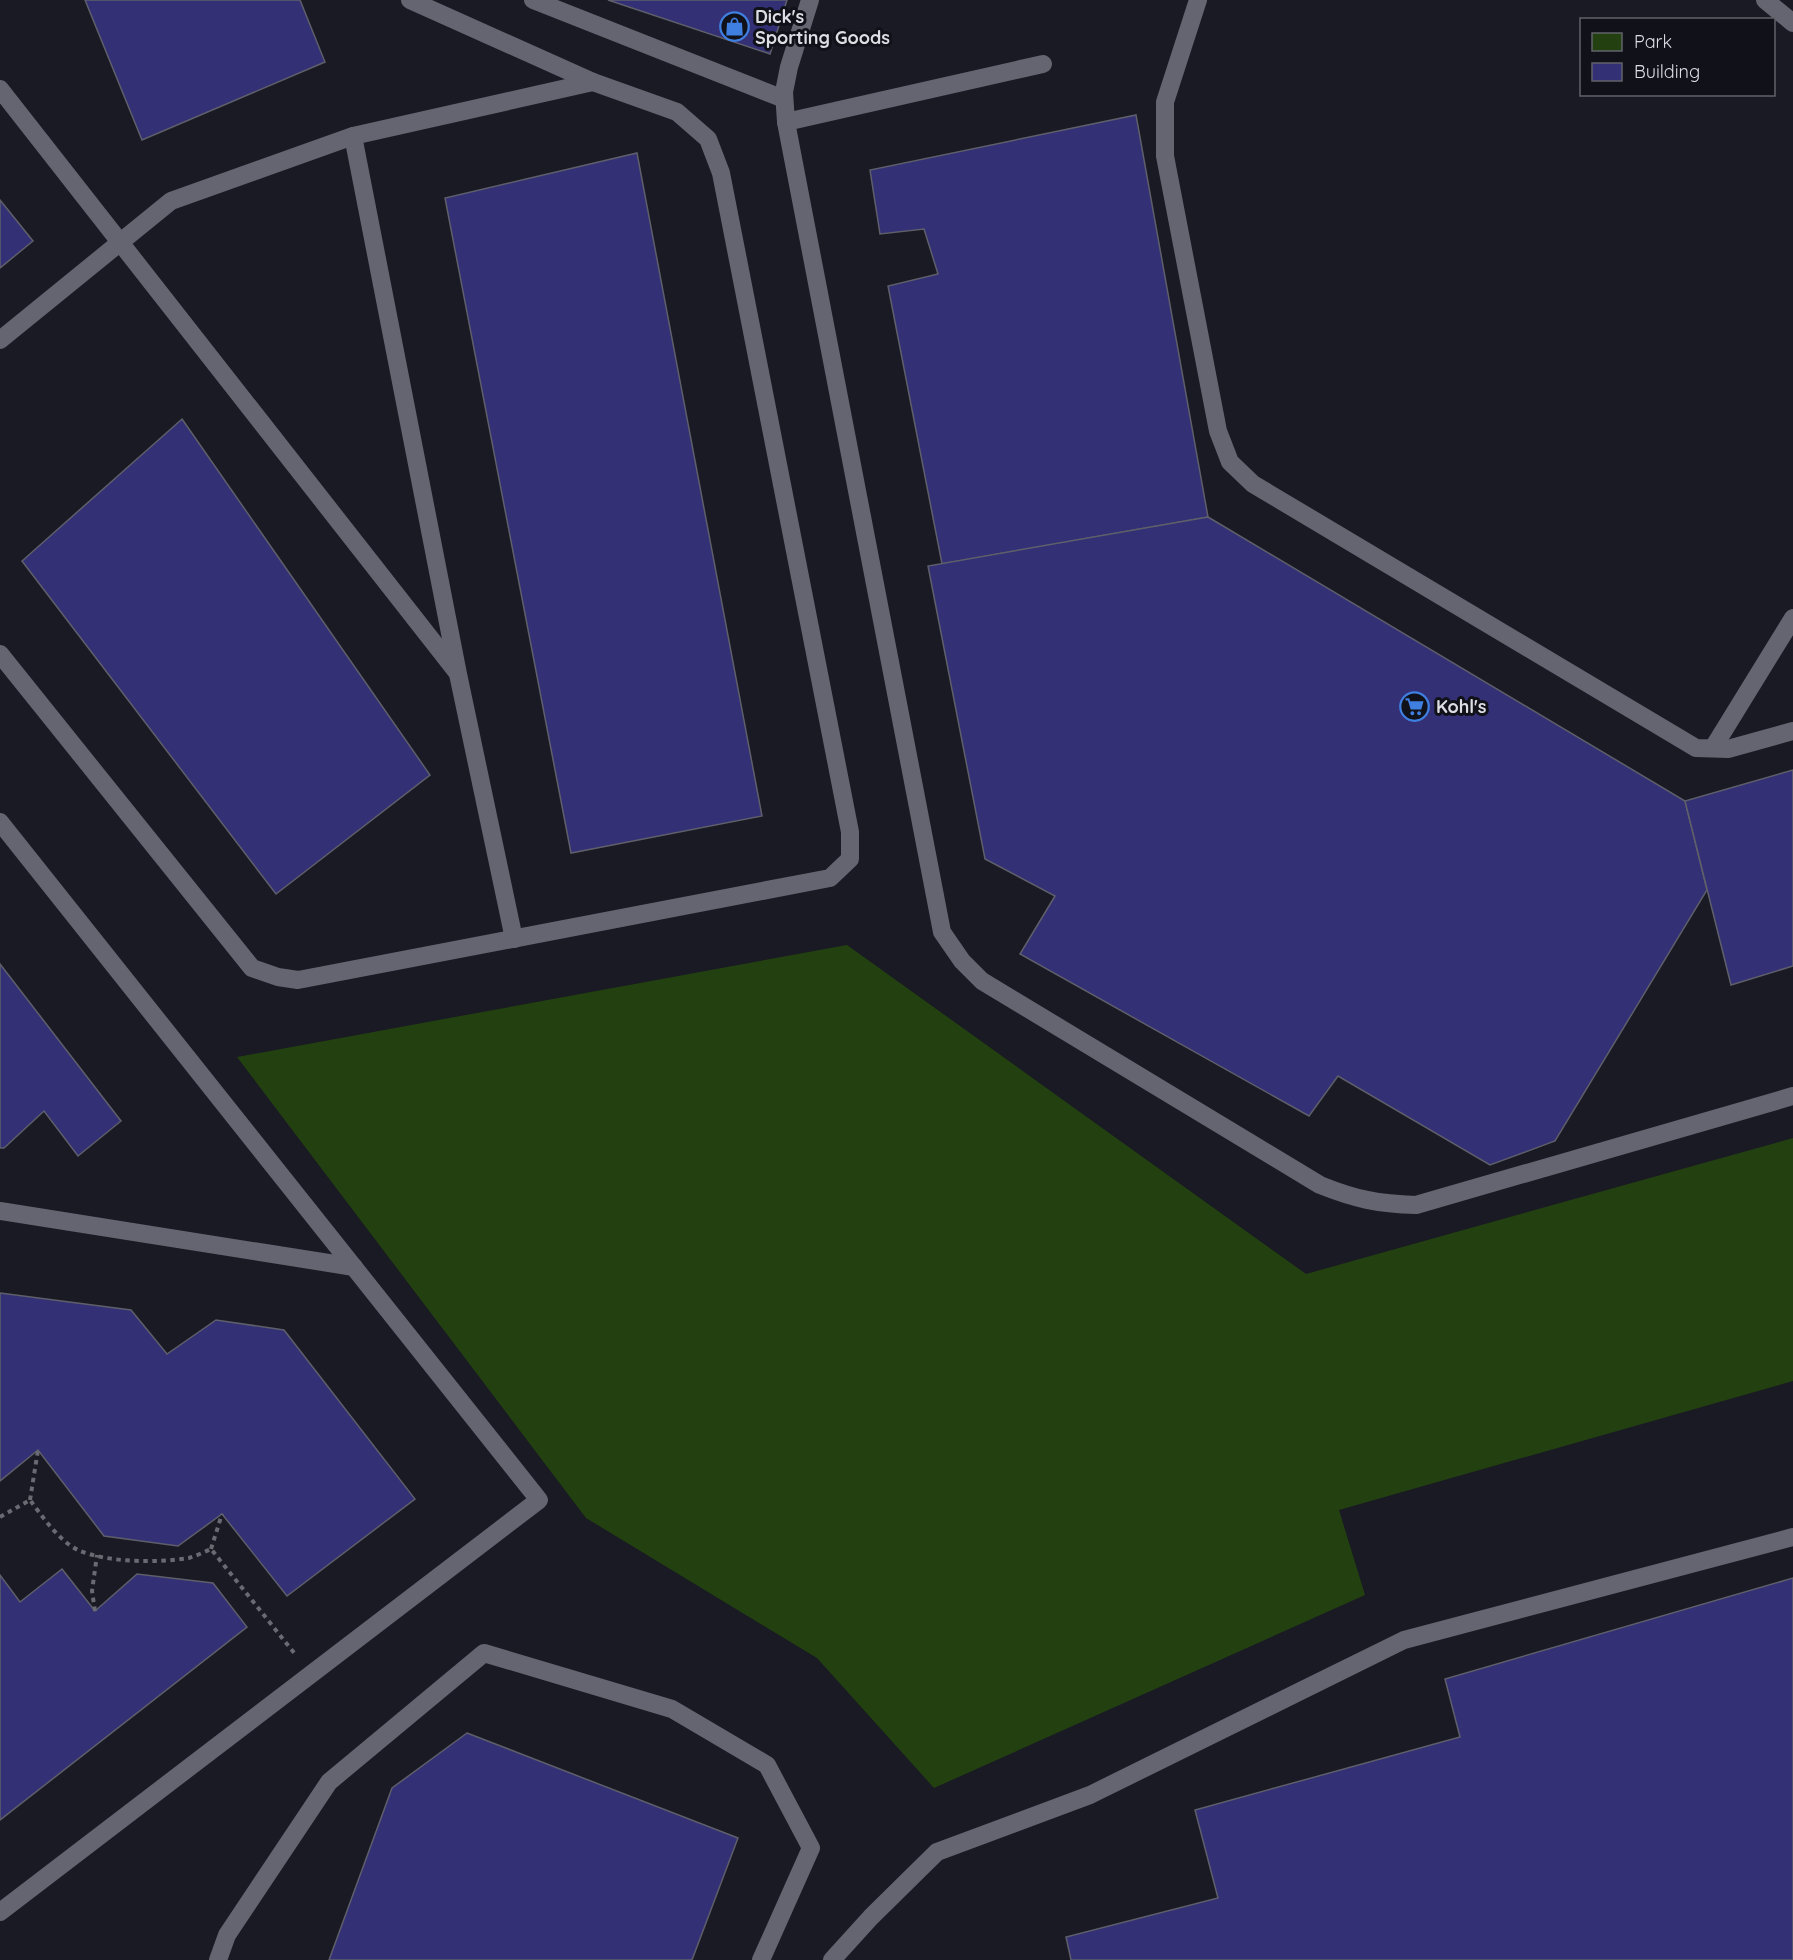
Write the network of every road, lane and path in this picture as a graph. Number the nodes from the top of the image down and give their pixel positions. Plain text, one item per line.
1 (410, 0) edge
2 (533, 0) edge
3 (810, 0) edge
4 (1197, 0) edge
5 (1765, 0) edge
6 (1793, 23) edge
7 (1043, 64) dead end
8 (593, 82) junction
9 (0, 89) edge
10 (784, 99) junction
11 (786, 122) junction
12 (353, 135) junction
13 (121, 243) junction
14 (0, 340) edge
15 (1793, 618) edge
16 (0, 654) edge
17 (459, 674) junction
18 (1793, 731) edge
19 (1713, 748) junction
20 (0, 822) edge
21 (514, 939) junction
22 (1793, 1096) edge
23 (0, 1211) edge
24 (354, 1268) junction
25 (38, 1450) dead end
26 (30, 1500) junction
27 (222, 1514) dead end
28 (0, 1517) edge
29 (1793, 1537) edge
30 (211, 1550) junction
31 (97, 1555) junction
32 (95, 1611) dead end
33 (311, 1674) junction
34 (0, 1912) edge
35 (219, 1960) edge
36 (761, 1960) edge
37 (832, 1960) edge

1 - 8 lane
2 - 10 lane
3 - 10 lane
4 - 19 lane
5 - 6 lane
7 - 11 lane
8 - 12 lane
8 - 21 lane
9 - 13 lane
10 - 11 lane
11 - 22 lane
12 - 13 lane
12 - 17 lane
13 - 14 lane
13 - 17 lane
15 - 19 lane
16 - 21 lane
17 - 21 lane
18 - 19 lane
20 - 24 lane
23 - 24 lane
24 - 33 lane
25 - 26 path
26 - 28 path
26 - 31 path
27 - 30 path
29 - 37 lane
30 - 31 path
30 - 33 path
31 - 32 path
33 - 34 lane
35 - 36 lane

